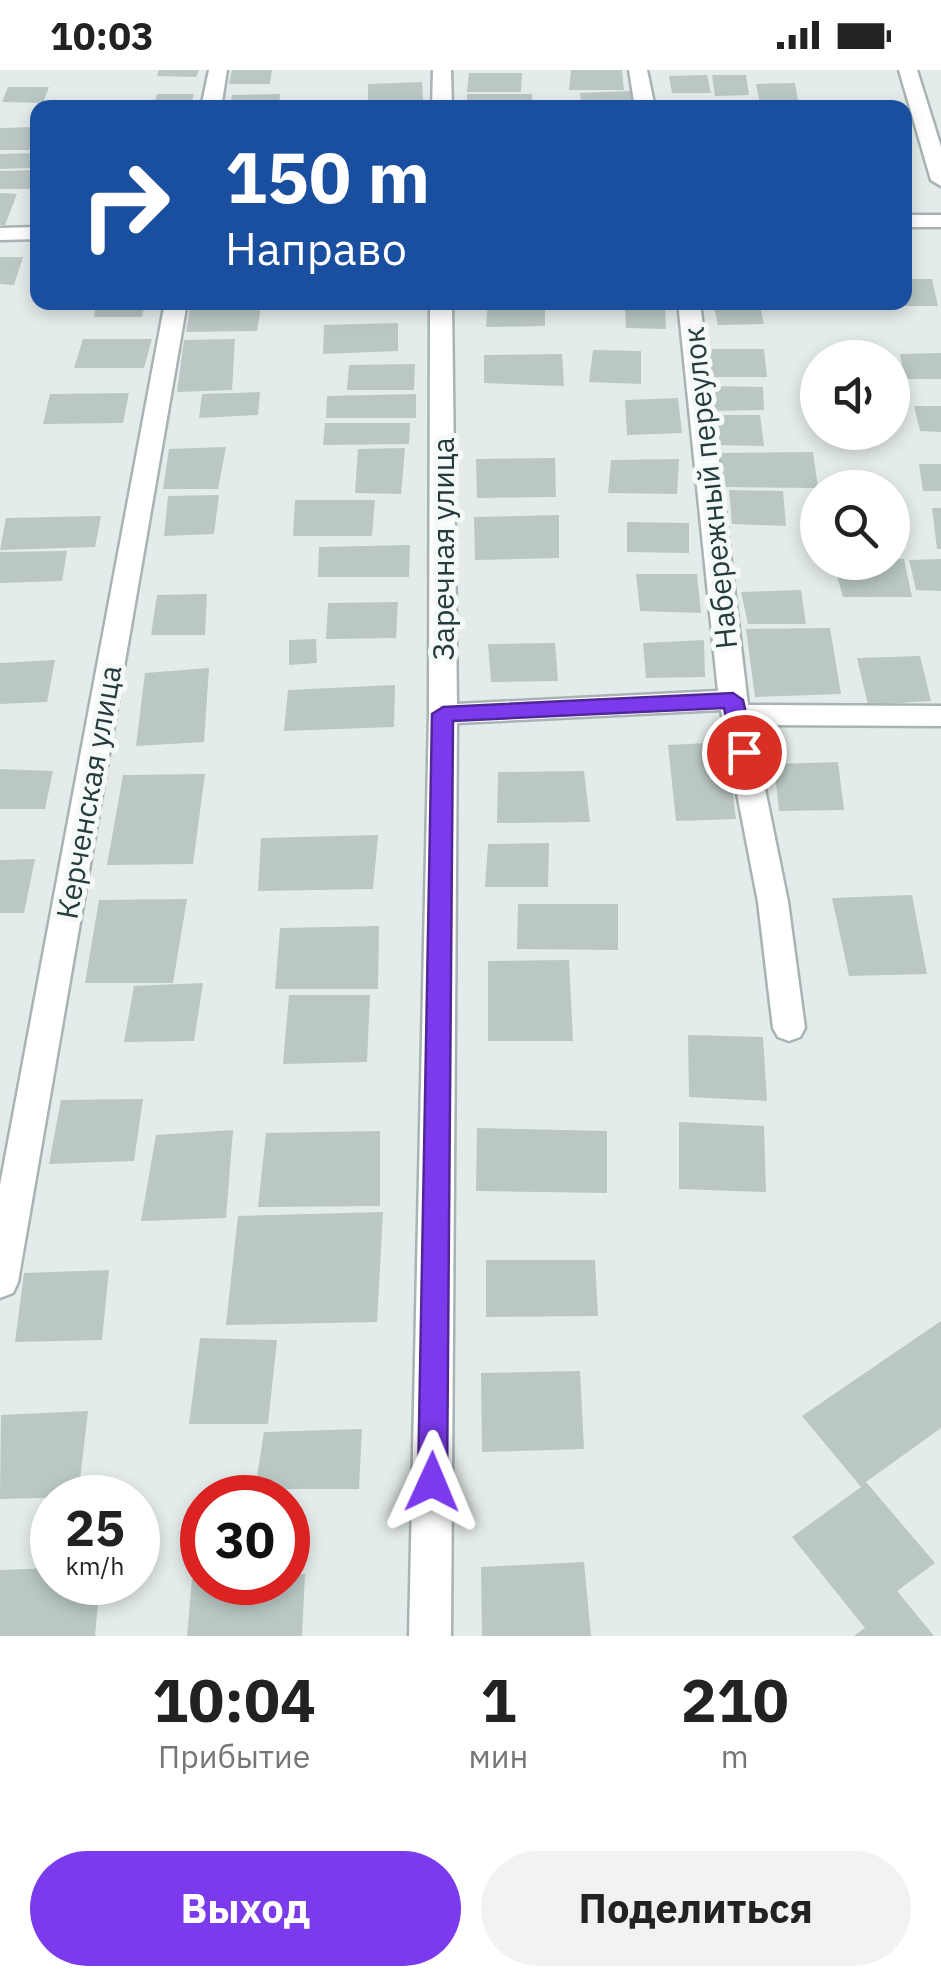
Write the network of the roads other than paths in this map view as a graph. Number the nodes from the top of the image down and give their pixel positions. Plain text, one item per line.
1 (218, 70) edge
2 (442, 70) edge
3 (638, 70) edge
4 (908, 70) edge
5 (212, 100) edge
6 (442, 100) edge
7 (643, 100) edge
8 (941, 180) edge
9 (912, 221) edge
10 (941, 221) edge
11 (30, 233) edge
12 (0, 234) edge
13 (175, 310) edge
14 (440, 310) edge
15 (689, 310) edge
16 (735, 707) junction
17 (443, 714) junction
18 (941, 716) edge
19 (790, 1028) dead end
20 (0, 1282) edge
21 (430, 1636) edge

1 - 5 street
2 - 6 street
3 - 7 street
4 - 8 street
9 - 10 street
11 - 12 street
13 - 20 street, Керченская улица
14 - 17 street, Заречная улица
15 - 16 street, Набережный переулок
16 - 17 street
16 - 18 street
16 - 19 street, Набережный переулок
17 - 21 street, Заречная улица

